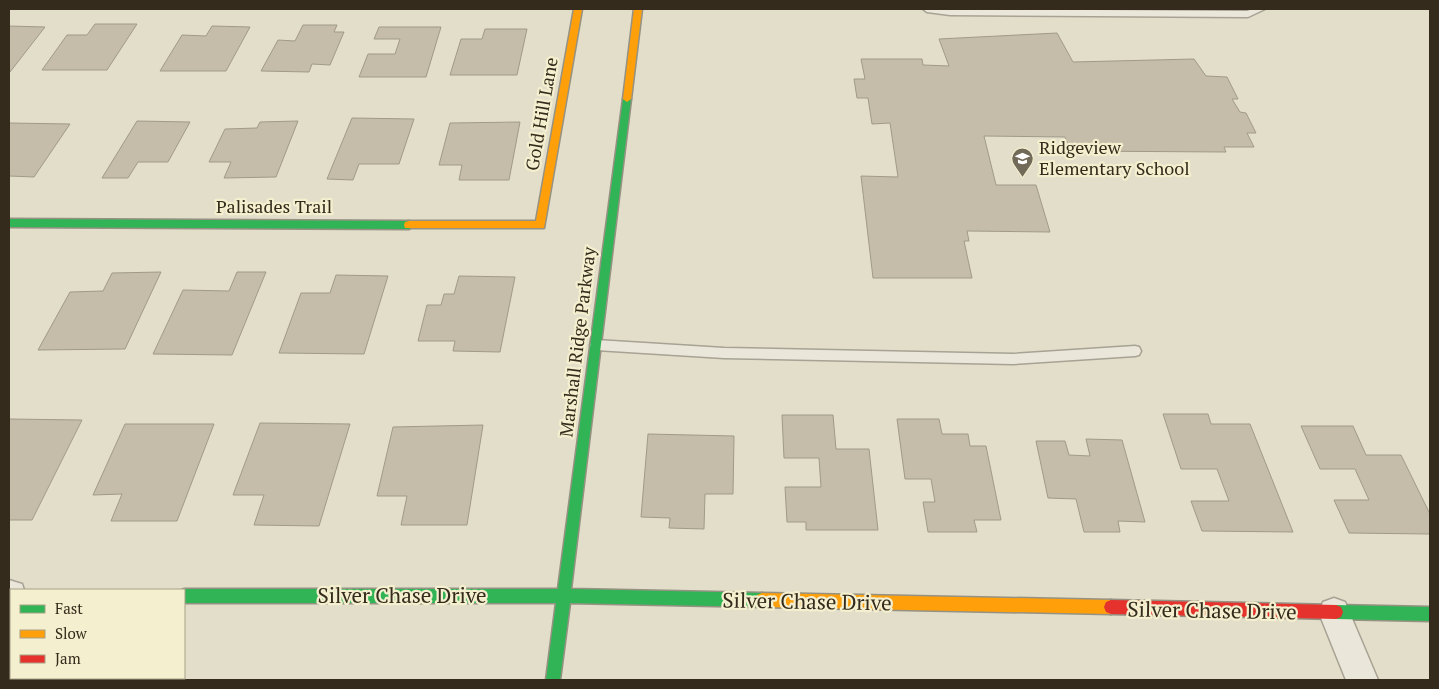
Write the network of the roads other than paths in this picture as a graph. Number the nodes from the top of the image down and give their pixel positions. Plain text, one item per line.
1 (578, 9) edge
2 (638, 9) edge
3 (927, 9) edge
4 (1260, 9) edge
5 (9, 223) edge
6 (540, 225) joint
7 (596, 345) junction
8 (1135, 350) dead end
9 (185, 596) edge
10 (564, 596) junction
11 (1334, 613) junction
12 (1430, 614) edge
13 (553, 680) edge
14 (1362, 680) edge

1 - 6 street, Gold Hill Lane
2 - 7 street, Marshall Ridge Parkway
3 - 4 lane
5 - 6 street, Palisades Trail
7 - 8 lane
7 - 10 street, Marshall Ridge Parkway
9 - 10 street, Silver Chase Drive
10 - 11 street, Silver Chase Drive
10 - 13 street, Marshall Ridge Parkway
11 - 12 street, Silver Chase Drive
11 - 14 street

